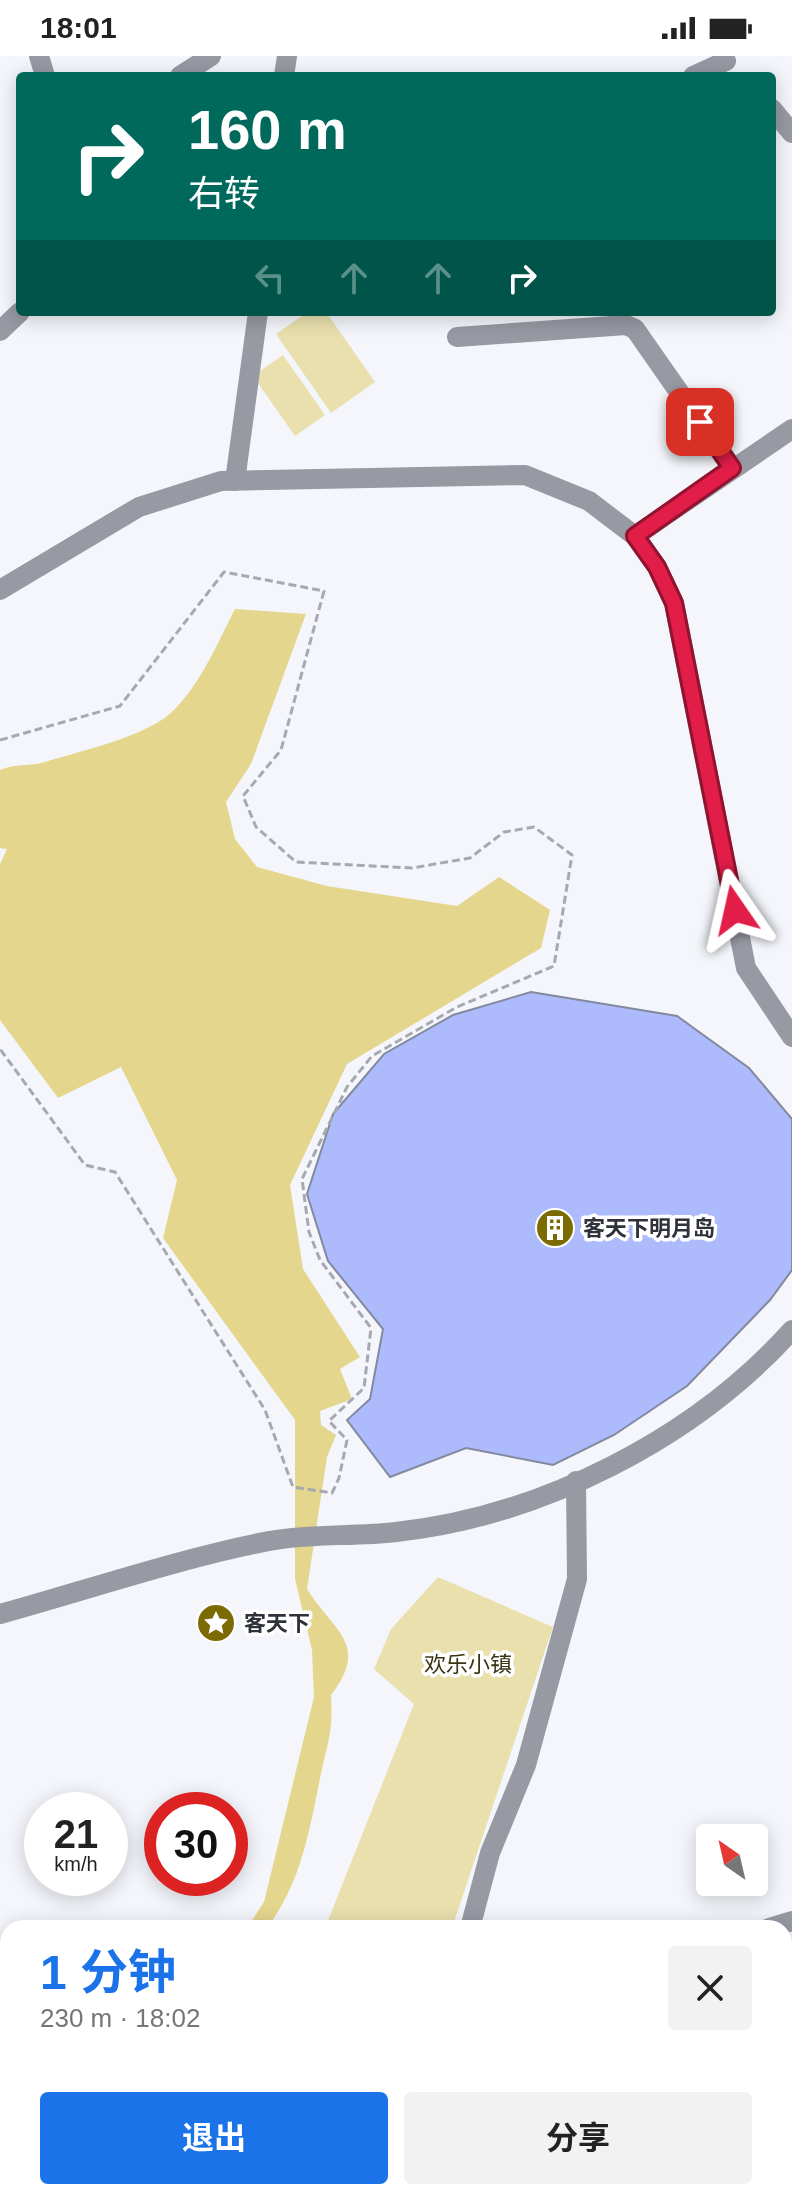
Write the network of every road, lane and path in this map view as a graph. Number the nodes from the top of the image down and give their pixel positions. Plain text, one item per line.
1 (211, 56) edge
2 (729, 64) edge
3 (186, 72) edge
4 (705, 72) edge
5 (780, 108) edge
6 (792, 133) edge
7 (16, 316) edge
8 (257, 316) edge
9 (0, 331) edge
10 (457, 337) dead end
11 (792, 429) edge
12 (732, 468) junction
13 (235, 481) junction
14 (635, 536) junction
15 (0, 590) edge
16 (0, 740) edge
17 (792, 1037) edge
18 (0, 1049) edge
19 (792, 1330) edge
20 (576, 1481) junction
21 (0, 1614) edge
22 (472, 1920) edge

1 - 3 street
2 - 4 street
5 - 6 street
7 - 9 street
8 - 13 street
10 - 12 street
11 - 12 street
12 - 14 street
13 - 14 street
13 - 15 street
14 - 17 street
16 - 18 path
19 - 20 street
20 - 21 street
20 - 22 street

